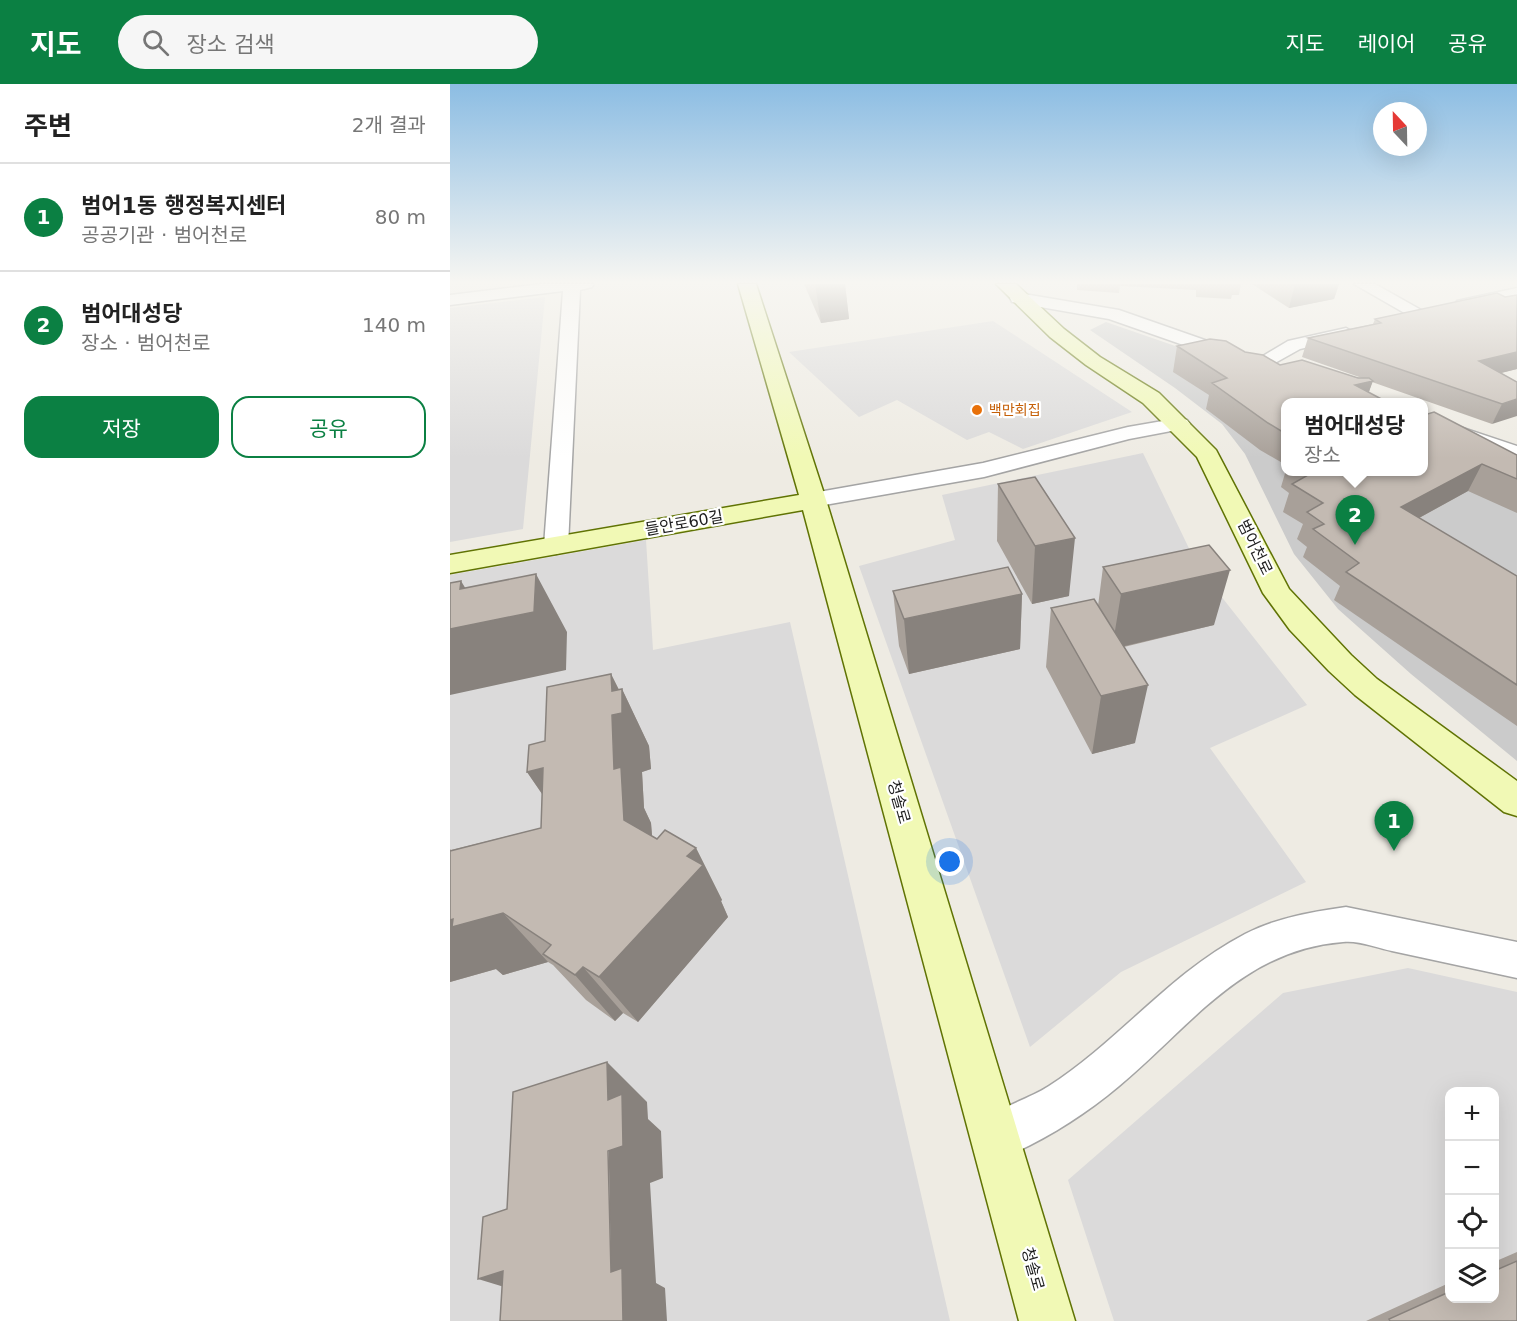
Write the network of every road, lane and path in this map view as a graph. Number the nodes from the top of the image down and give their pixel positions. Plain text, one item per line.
1 (574, 342) edge
2 (765, 342) edge
3 (1069, 342) edge
4 (1191, 342) edge
5 (1308, 342) edge
6 (1257, 365) junction
7 (1279, 372) edge
8 (1428, 422) edge
9 (1180, 424) junction
10 (1517, 453) edge
11 (813, 500) junction
12 (556, 546) junction
13 (450, 564) edge
14 (1517, 801) edge
15 (1517, 960) edge
16 (995, 1139) junction
17 (1047, 1321) edge

1 - 12 street
2 - 11 street, 청솔로
3 - 9 street, 범어천로
4 - 6 street
5 - 6 street
6 - 7 street
8 - 10 street
9 - 11 street
9 - 14 street, 범어천로
11 - 12 street, 들안로60길
11 - 16 street, 청솔로
12 - 13 street, 들안로60길
15 - 16 street
16 - 17 street, 청솔로

